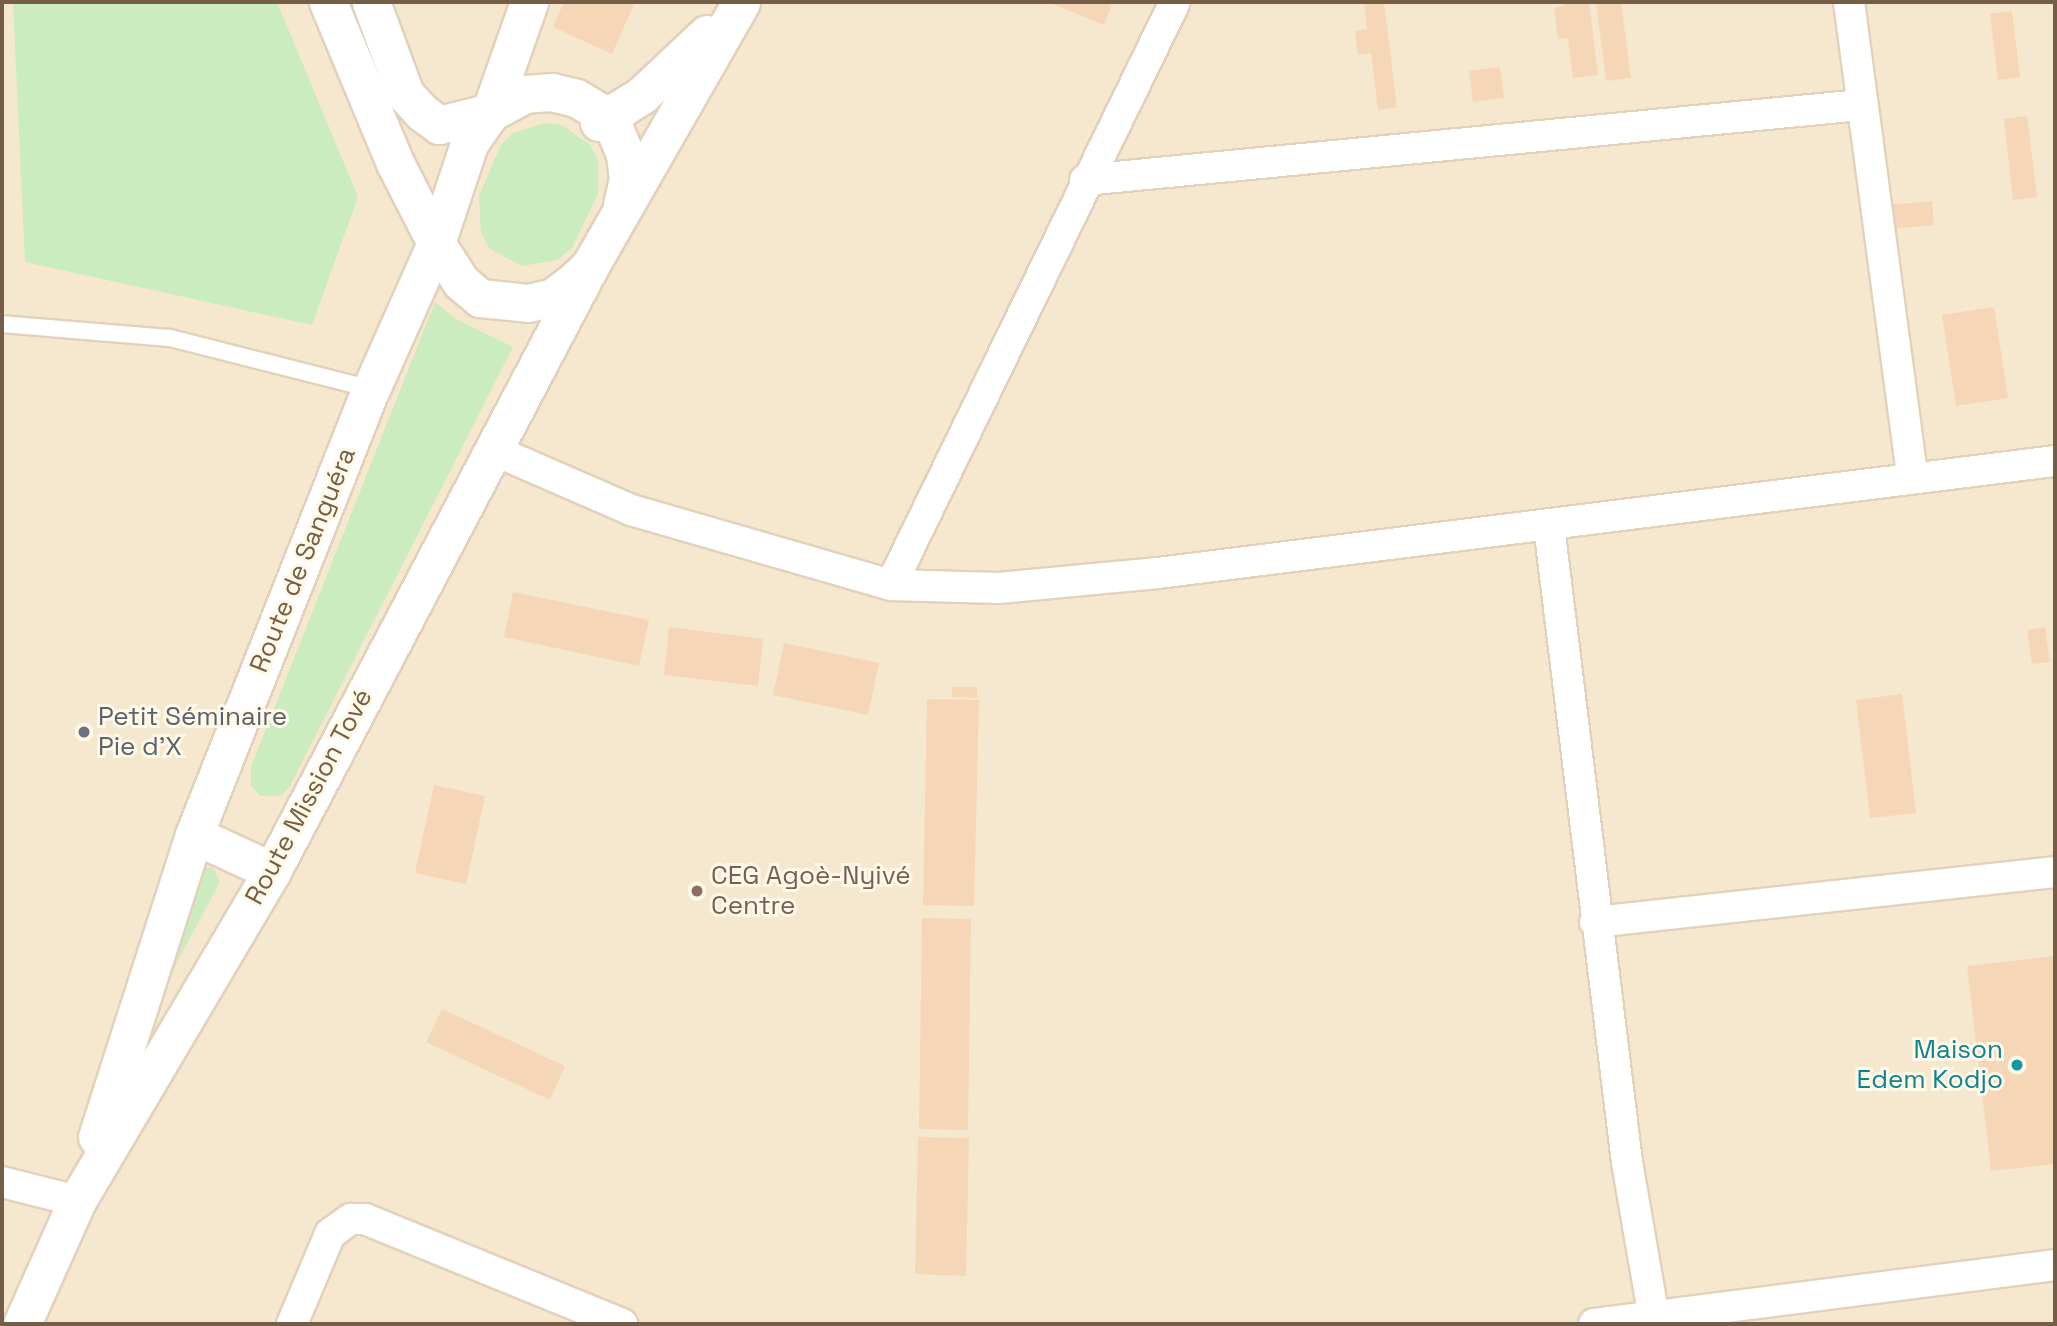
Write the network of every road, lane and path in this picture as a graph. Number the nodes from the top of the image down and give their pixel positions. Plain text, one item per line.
1 (328, 2) edge
2 (371, 2) edge
3 (528, 2) edge
4 (539, 2) edge
5 (741, 2) edge
6 (1175, 2) edge
7 (1849, 2) edge
8 (552, 92) junction
9 (1861, 105) junction
10 (598, 111) junction
11 (491, 113) junction
12 (1085, 180) junction
13 (622, 205) junction
14 (436, 243) junction
15 (590, 265) junction
16 (2, 324) edge
17 (371, 389) junction
18 (491, 449) junction
19 (2055, 461) edge
20 (1912, 477) junction
21 (1549, 526) junction
22 (891, 585) junction
23 (194, 835) junction
24 (272, 871) junction
25 (2055, 872) edge
26 (1595, 922) junction
27 (2, 1182) edge
28 (77, 1201) junction
29 (2055, 1265) edge
30 (1654, 1321) edge
31 (22, 1324) edge
32 (292, 1324) edge
33 (622, 1324) edge
34 (1594, 1324) edge

1 - 14 street
2 - 11 street
3 - 11 street
4 - 8 street
5 - 10 street
5 - 13 street
6 - 12 street
7 - 9 street
8 - 10 street
8 - 11 street
9 - 12 street
9 - 20 street
10 - 13 street
11 - 14 street, Route de Sanguéra
12 - 22 street
13 - 15 street, Route Mission Tové
14 - 15 street
14 - 17 street, Route de Sanguéra
15 - 18 street, Route Mission Tové
16 - 17 lane
17 - 23 street, Route de Sanguéra
18 - 22 street
18 - 24 street, Route Mission Tové
19 - 20 street
20 - 21 street
21 - 22 street
21 - 26 street
23 - 24 street
23 - 28 street, Route de Sanguéra
24 - 28 street, Route Mission Tové
25 - 26 street
26 - 30 street
27 - 28 street
28 - 31 street, Route Mission Tové
29 - 30 street
30 - 34 street
32 - 33 street

